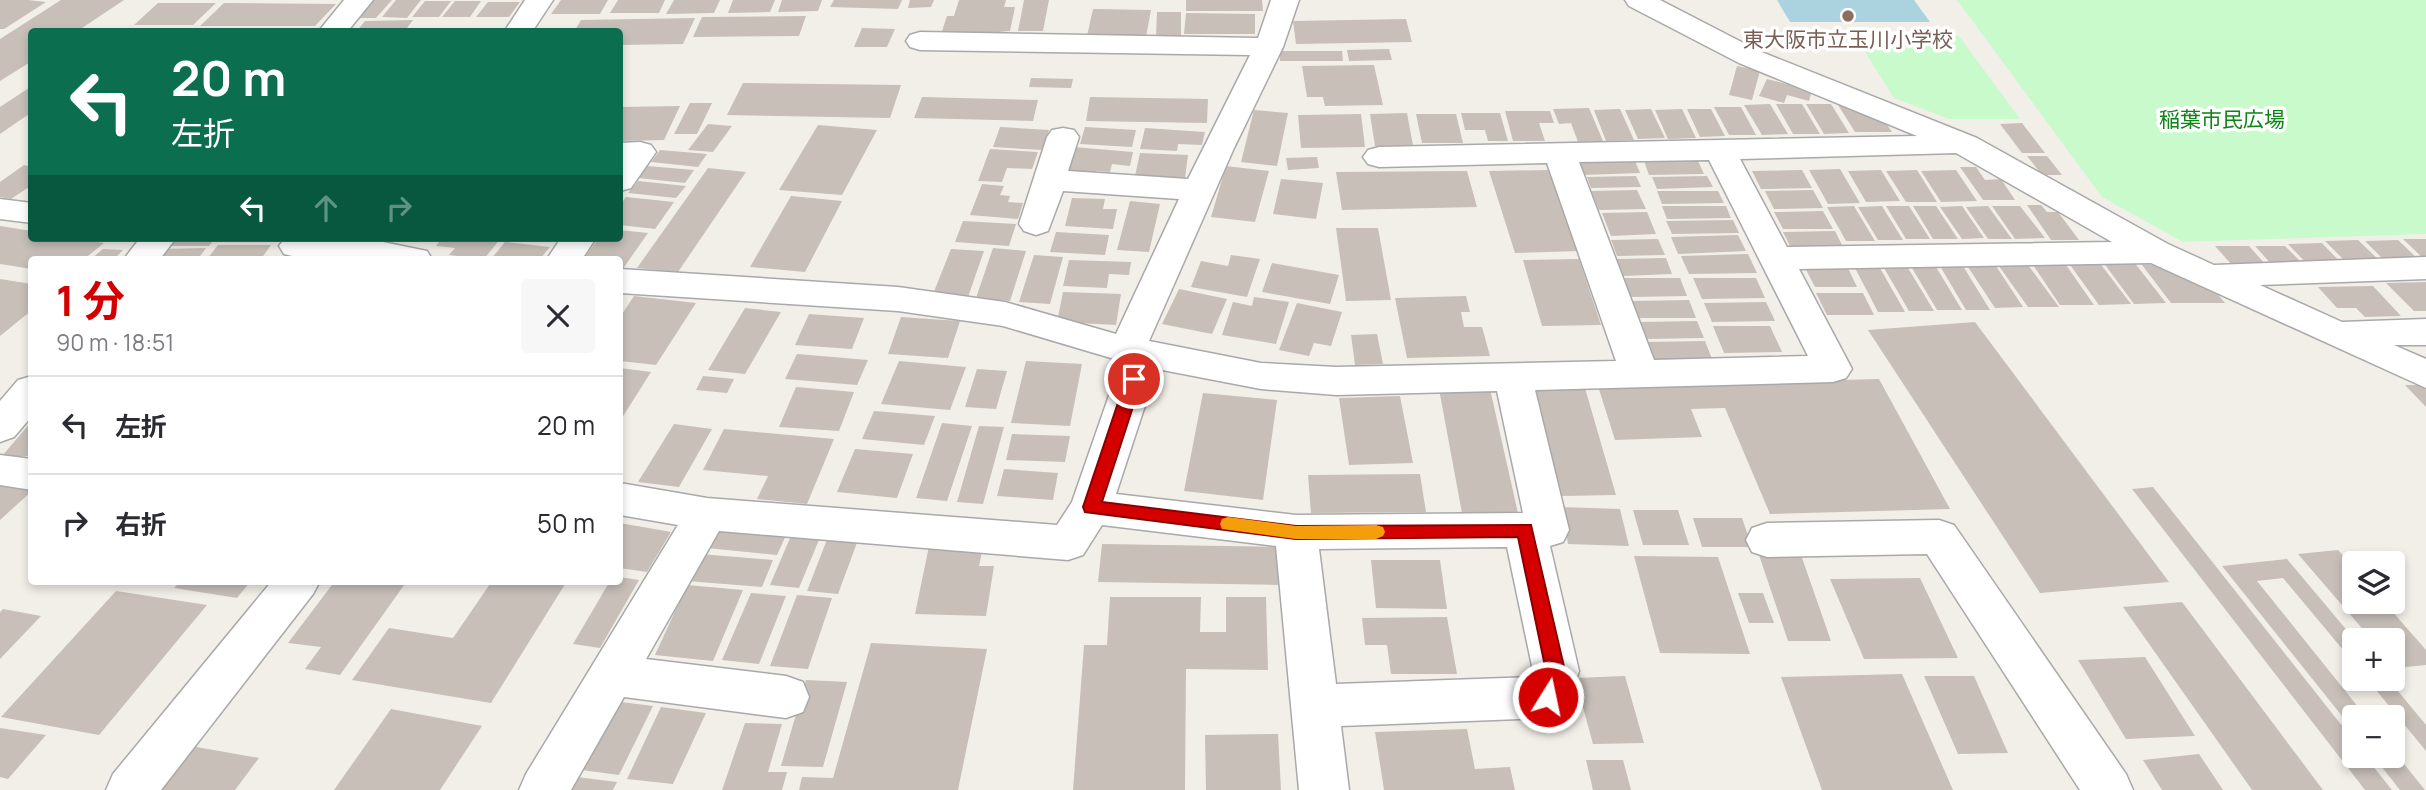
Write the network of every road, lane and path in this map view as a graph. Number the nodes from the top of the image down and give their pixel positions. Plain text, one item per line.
1 (359, 0) edge
2 (539, 0) edge
3 (1285, 0) edge
4 (1639, 0) edge
5 (335, 28) edge
6 (521, 28) edge
7 (919, 41) dead end
8 (1269, 47) junction
9 (1063, 137) dead end
10 (1966, 145) junction
11 (623, 152) edge
12 (1721, 152) junction
13 (1560, 154) junction
14 (1379, 157) dead end
15 (623, 177) edge
16 (1049, 180) junction
17 (1199, 190) junction
18 (0, 209) edge
19 (28, 213) edge
20 (1036, 224) dead end
21 (156, 242) edge
22 (293, 248) edge
23 (394, 252) edge
24 (2156, 252) junction
25 (144, 256) edge
26 (1776, 258) junction
27 (2426, 268) edge
28 (2209, 275) junction
29 (623, 281) edge
30 (2426, 332) edge
31 (2335, 334) junction
32 (1135, 351) junction
33 (1640, 374) junction
34 (2426, 375) edge
35 (1513, 377) junction
36 (28, 395) edge
37 (0, 427) edge
38 (0, 470) edge
39 (28, 474) edge
40 (623, 500) edge
41 (1091, 507) junction
42 (707, 514) junction
43 (1525, 530) junction
44 (1296, 533) junction
45 (1767, 540) dead end
46 (295, 585) edge
47 (611, 675) junction
48 (786, 698) dead end
49 (1315, 706) junction
50 (131, 790) edge
51 (544, 790) edge
52 (1324, 790) edge
53 (2108, 790) edge

1 - 5 street
2 - 6 street
3 - 8 street
4 - 10 street
7 - 8 street
8 - 17 street
9 - 16 street
10 - 12 street
10 - 24 street
11 - 15 street
12 - 13 street
12 - 26 street
13 - 14 street
13 - 33 street
16 - 17 street
16 - 20 street
17 - 32 street
18 - 19 street
21 - 25 street
22 - 23 street
24 - 26 street
24 - 28 street
26 - 33 street
27 - 28 street
28 - 31 street
29 - 32 street
30 - 31 street
31 - 34 street
32 - 35 street
32 - 41 street
33 - 35 street
35 - 43 street
36 - 37 street
38 - 39 street
40 - 42 street
41 - 42 street
41 - 44 street
42 - 47 street
43 - 44 street
43 - 49 street
44 - 49 street
45 - 53 street
46 - 50 street
47 - 48 street
47 - 51 street
49 - 52 street

